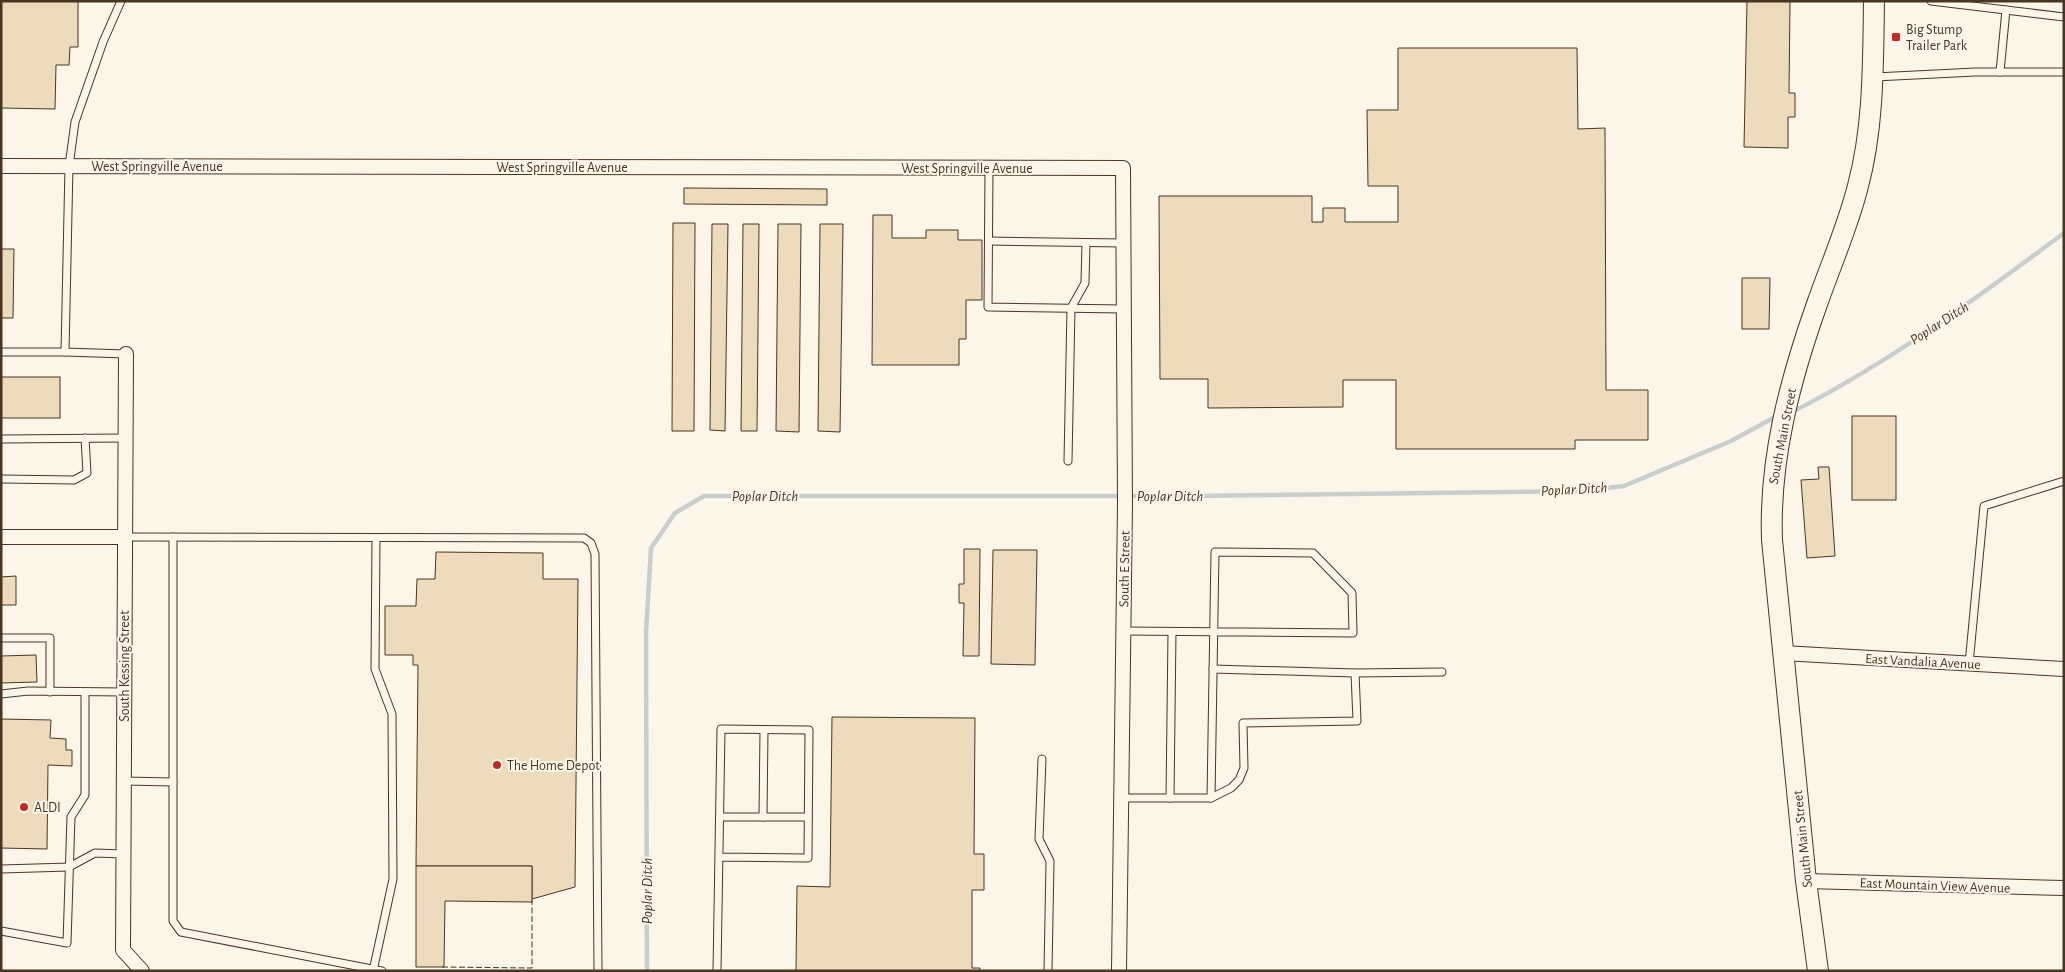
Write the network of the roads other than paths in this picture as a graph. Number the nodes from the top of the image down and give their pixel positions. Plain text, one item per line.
1 (121, 1) edge
2 (1874, 1) edge
3 (1931, 1) edge
4 (2006, 10) junction
5 (2064, 17) edge
6 (2000, 72) junction
7 (2064, 72) edge
8 (1872, 77) junction
9 (1, 166) edge
10 (69, 166) junction
11 (1123, 168) joint
12 (989, 169) junction
13 (989, 241) junction
14 (1086, 243) junction
15 (1123, 243) junction
16 (1071, 308) junction
17 (1124, 309) junction
18 (1, 352) edge
19 (65, 352) junction
20 (126, 354) joint
21 (85, 438) junction
22 (126, 438) junction
23 (1, 439) edge
24 (1068, 461) dead end
25 (1, 479) edge
26 (2064, 481) edge
27 (1, 537) edge
28 (125, 537) junction
29 (173, 537) junction
30 (376, 538) junction
31 (1124, 632) junction
32 (1172, 632) junction
33 (1213, 632) junction
34 (1, 638) edge
35 (1783, 653) junction
36 (1969, 664) junction
37 (2064, 669) edge
38 (1213, 670) junction
39 (1442, 672) dead end
40 (1356, 673) junction
41 (50, 692) junction
42 (85, 692) junction
43 (124, 692) junction
44 (1, 694) edge
45 (764, 730) junction
46 (1042, 759) dead end
47 (124, 781) junction
48 (173, 782) junction
49 (1122, 798) junction
50 (1170, 798) junction
51 (1212, 798) junction
52 (720, 817) junction
53 (763, 817) junction
54 (808, 817) junction
55 (124, 854) junction
56 (719, 857) junction
57 (69, 867) junction
58 (1, 869) edge
59 (1806, 881) junction
60 (2064, 888) edge
61 (1, 931) edge
62 (373, 970) edge
63 (142, 971) edge
64 (382, 971) edge
65 (598, 971) edge
66 (717, 971) edge
67 (1048, 971) edge
68 (1119, 971) edge
69 (1818, 971) edge

1 - 10 lane
2 - 8 main road, South Main Street
3 - 4 lane
4 - 5 lane
4 - 6 lane
6 - 7 lane
6 - 8 lane
8 - 35 main road, South Main Street
9 - 10 street, West Springville Avenue
10 - 12 street, West Springville Avenue
10 - 19 lane
11 - 12 street, West Springville Avenue
11 - 15 street, South E Street
12 - 13 lane
13 - 14 lane
13 - 16 lane
14 - 15 lane
14 - 16 lane
15 - 17 street, South E Street
16 - 17 lane
16 - 24 lane
17 - 31 street, South E Street
18 - 19 lane
19 - 20 lane
20 - 22 street, South Kessing Street
21 - 22 lane
21 - 23 lane
21 - 25 lane
22 - 28 street, South Kessing Street
26 - 36 lane
27 - 28 street
28 - 29 lane
28 - 43 street, South Kessing Street
29 - 30 lane
29 - 48 lane
30 - 62 lane
30 - 65 lane
31 - 32 lane
31 - 49 street, South E Street
32 - 33 lane
32 - 50 lane
33 - 33 lane
33 - 38 lane
34 - 41 lane
35 - 36 street, East Vandalia Avenue
35 - 59 main road, South Main Street
36 - 37 street, East Vandalia Avenue
38 - 40 lane
38 - 51 lane
39 - 40 lane
40 - 51 lane
41 - 42 lane
41 - 44 lane
42 - 43 lane
42 - 57 lane
43 - 47 street, South Kessing Street
45 - 52 lane
45 - 53 lane
45 - 54 lane
46 - 67 lane
47 - 48 lane
47 - 55 street, South Kessing Street
48 - 62 lane
49 - 50 lane
49 - 68 street, South E Street
50 - 51 lane
52 - 53 lane
52 - 56 lane
53 - 54 lane
54 - 56 lane
55 - 57 lane
55 - 63 street, South Kessing Street
56 - 66 lane
57 - 58 lane
57 - 61 lane
59 - 60 street, East Mountain View Avenue
59 - 69 main road, South Main Street
62 - 64 lane

